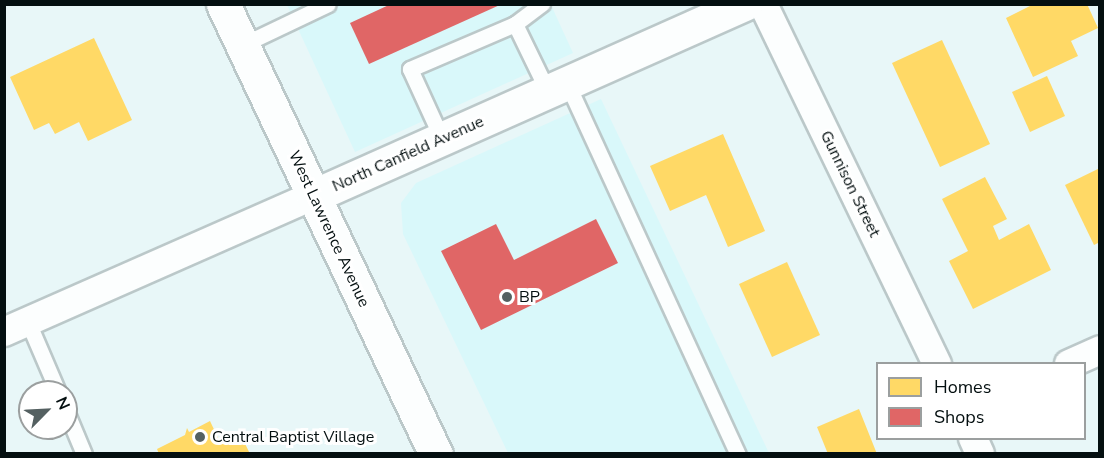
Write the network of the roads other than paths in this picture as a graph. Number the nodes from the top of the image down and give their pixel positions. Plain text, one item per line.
1 (223, 4) edge
2 (328, 4) edge
3 (542, 4) edge
4 (745, 4) edge
5 (763, 4) edge
6 (515, 24) junction
7 (242, 45) junction
8 (558, 88) junction
9 (442, 139) junction
10 (313, 196) junction
11 (16, 327) edge
12 (1100, 350) edge
13 (937, 362) edge
14 (1071, 362) edge
15 (50, 380) edge
16 (78, 439) edge
17 (84, 453) edge
18 (436, 453) edge
19 (738, 453) edge

1 - 7 main road, West Lawrence Avenue
2 - 7 lane
3 - 6 lane
4 - 8 main road, North Canfield Avenue
5 - 13 street, Gunnison Street
6 - 8 lane
6 - 9 lane
7 - 10 main road, West Lawrence Avenue
8 - 9 main road, North Canfield Avenue
8 - 19 lane
9 - 10 main road, North Canfield Avenue
10 - 11 street, North Canfield Avenue
10 - 18 main road, West Lawrence Avenue
11 - 15 lane
12 - 14 street
16 - 17 lane

